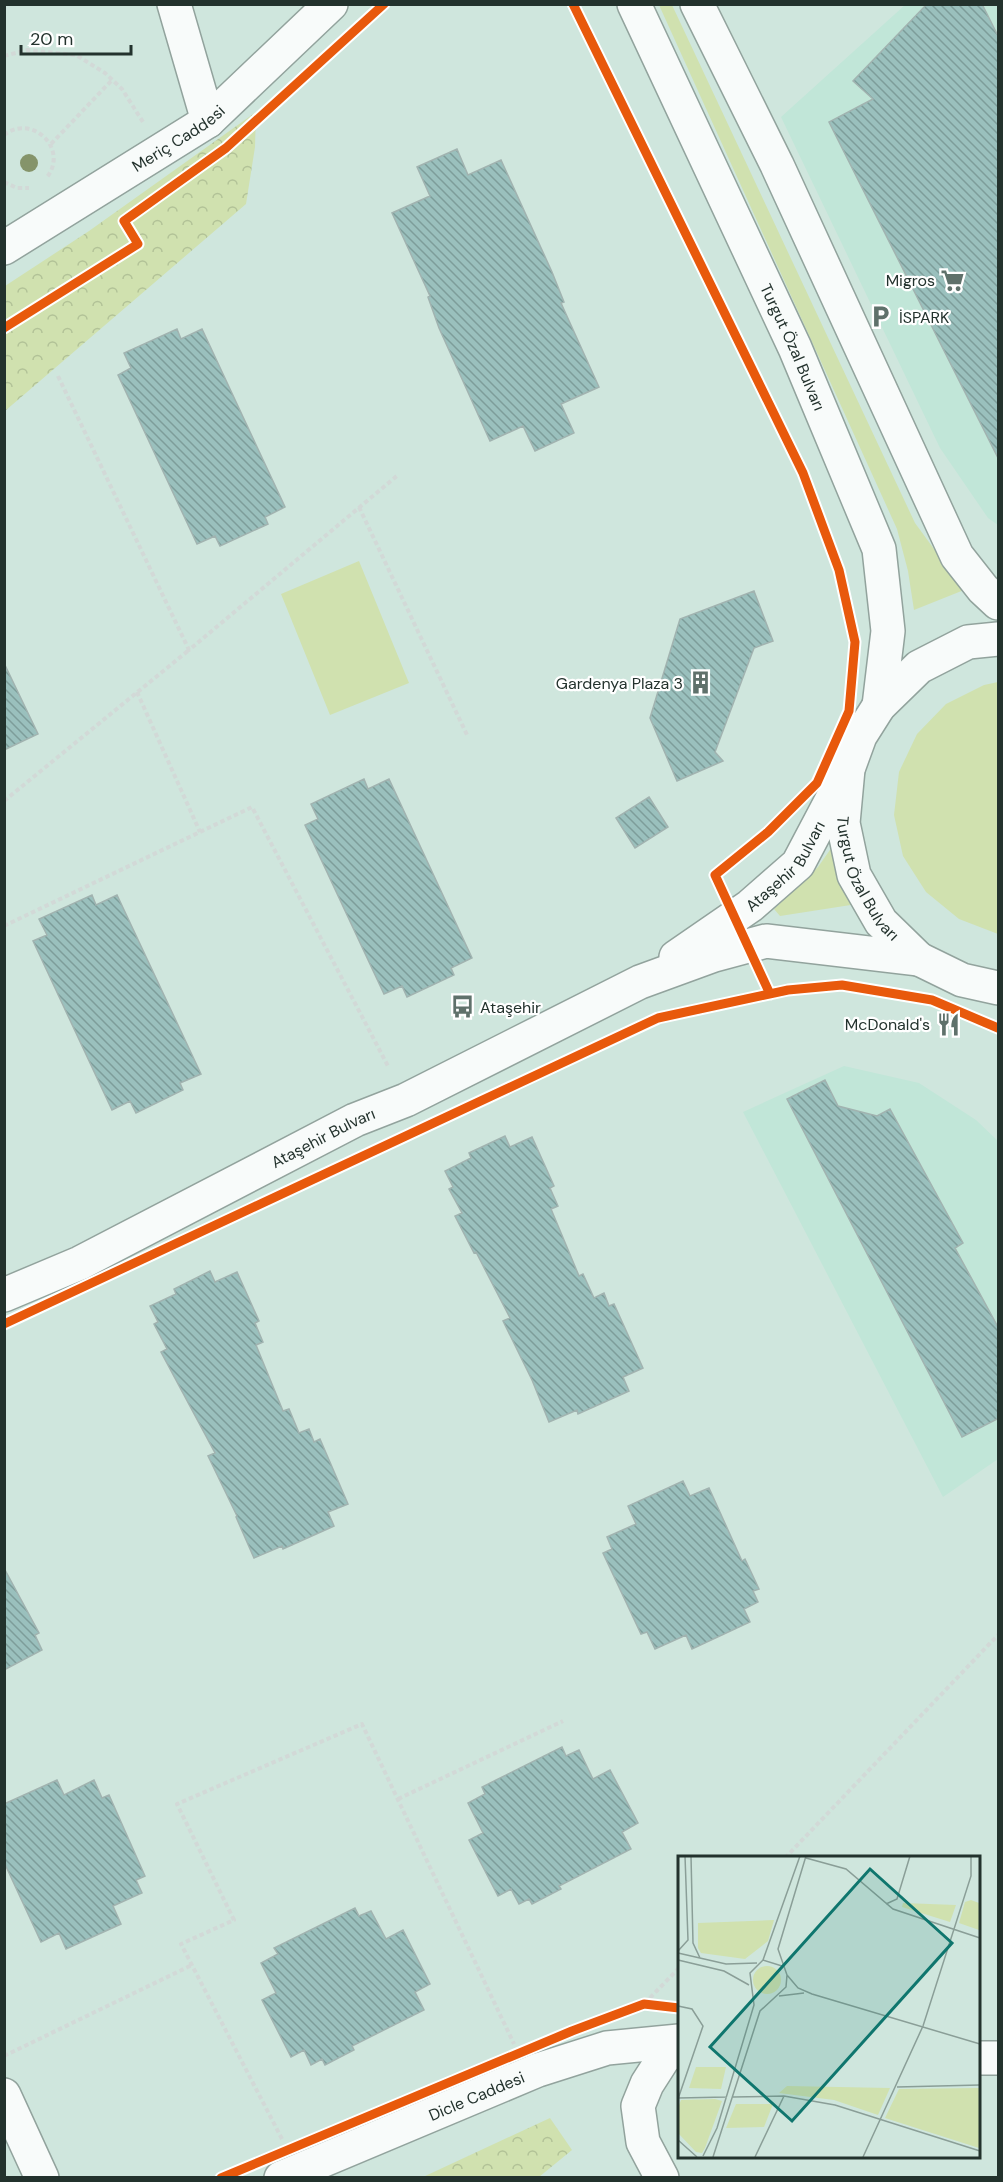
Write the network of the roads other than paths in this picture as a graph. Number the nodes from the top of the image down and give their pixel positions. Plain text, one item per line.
1 (174, 4) edge
2 (331, 4) edge
3 (634, 4) edge
4 (697, 4) edge
5 (208, 121) junction
6 (4, 248) edge
7 (999, 603) edge
8 (999, 639) edge
9 (879, 706) junction
10 (848, 769) junction
11 (919, 959) junction
12 (640, 982) junction
13 (999, 988) edge
14 (4, 1295) edge
15 (678, 2043) edge
16 (678, 2044) edge
17 (979, 2058) edge
18 (999, 2058) edge
19 (4, 2095) edge
20 (289, 2174) edge
21 (42, 2178) edge
22 (662, 2178) edge

1 - 5 street
2 - 5 street, Meriç Caddesi
3 - 9 street, Turgut Özal Bulvarı
4 - 7 street
5 - 6 street, Meriç Caddesi
8 - 9 street, Turgut Özal Bulvarı
9 - 10 street, Turgut Özal Bulvarı
10 - 11 street, Turgut Özal Bulvarı
10 - 12 street, Ataşehir Bulvarı
11 - 12 street, Ataşehir Bulvarı
11 - 13 street, Turgut Özal Bulvarı
12 - 14 street, Ataşehir Bulvarı
15 - 20 street, Dicle Caddesi
16 - 22 street
17 - 18 street
19 - 21 street

